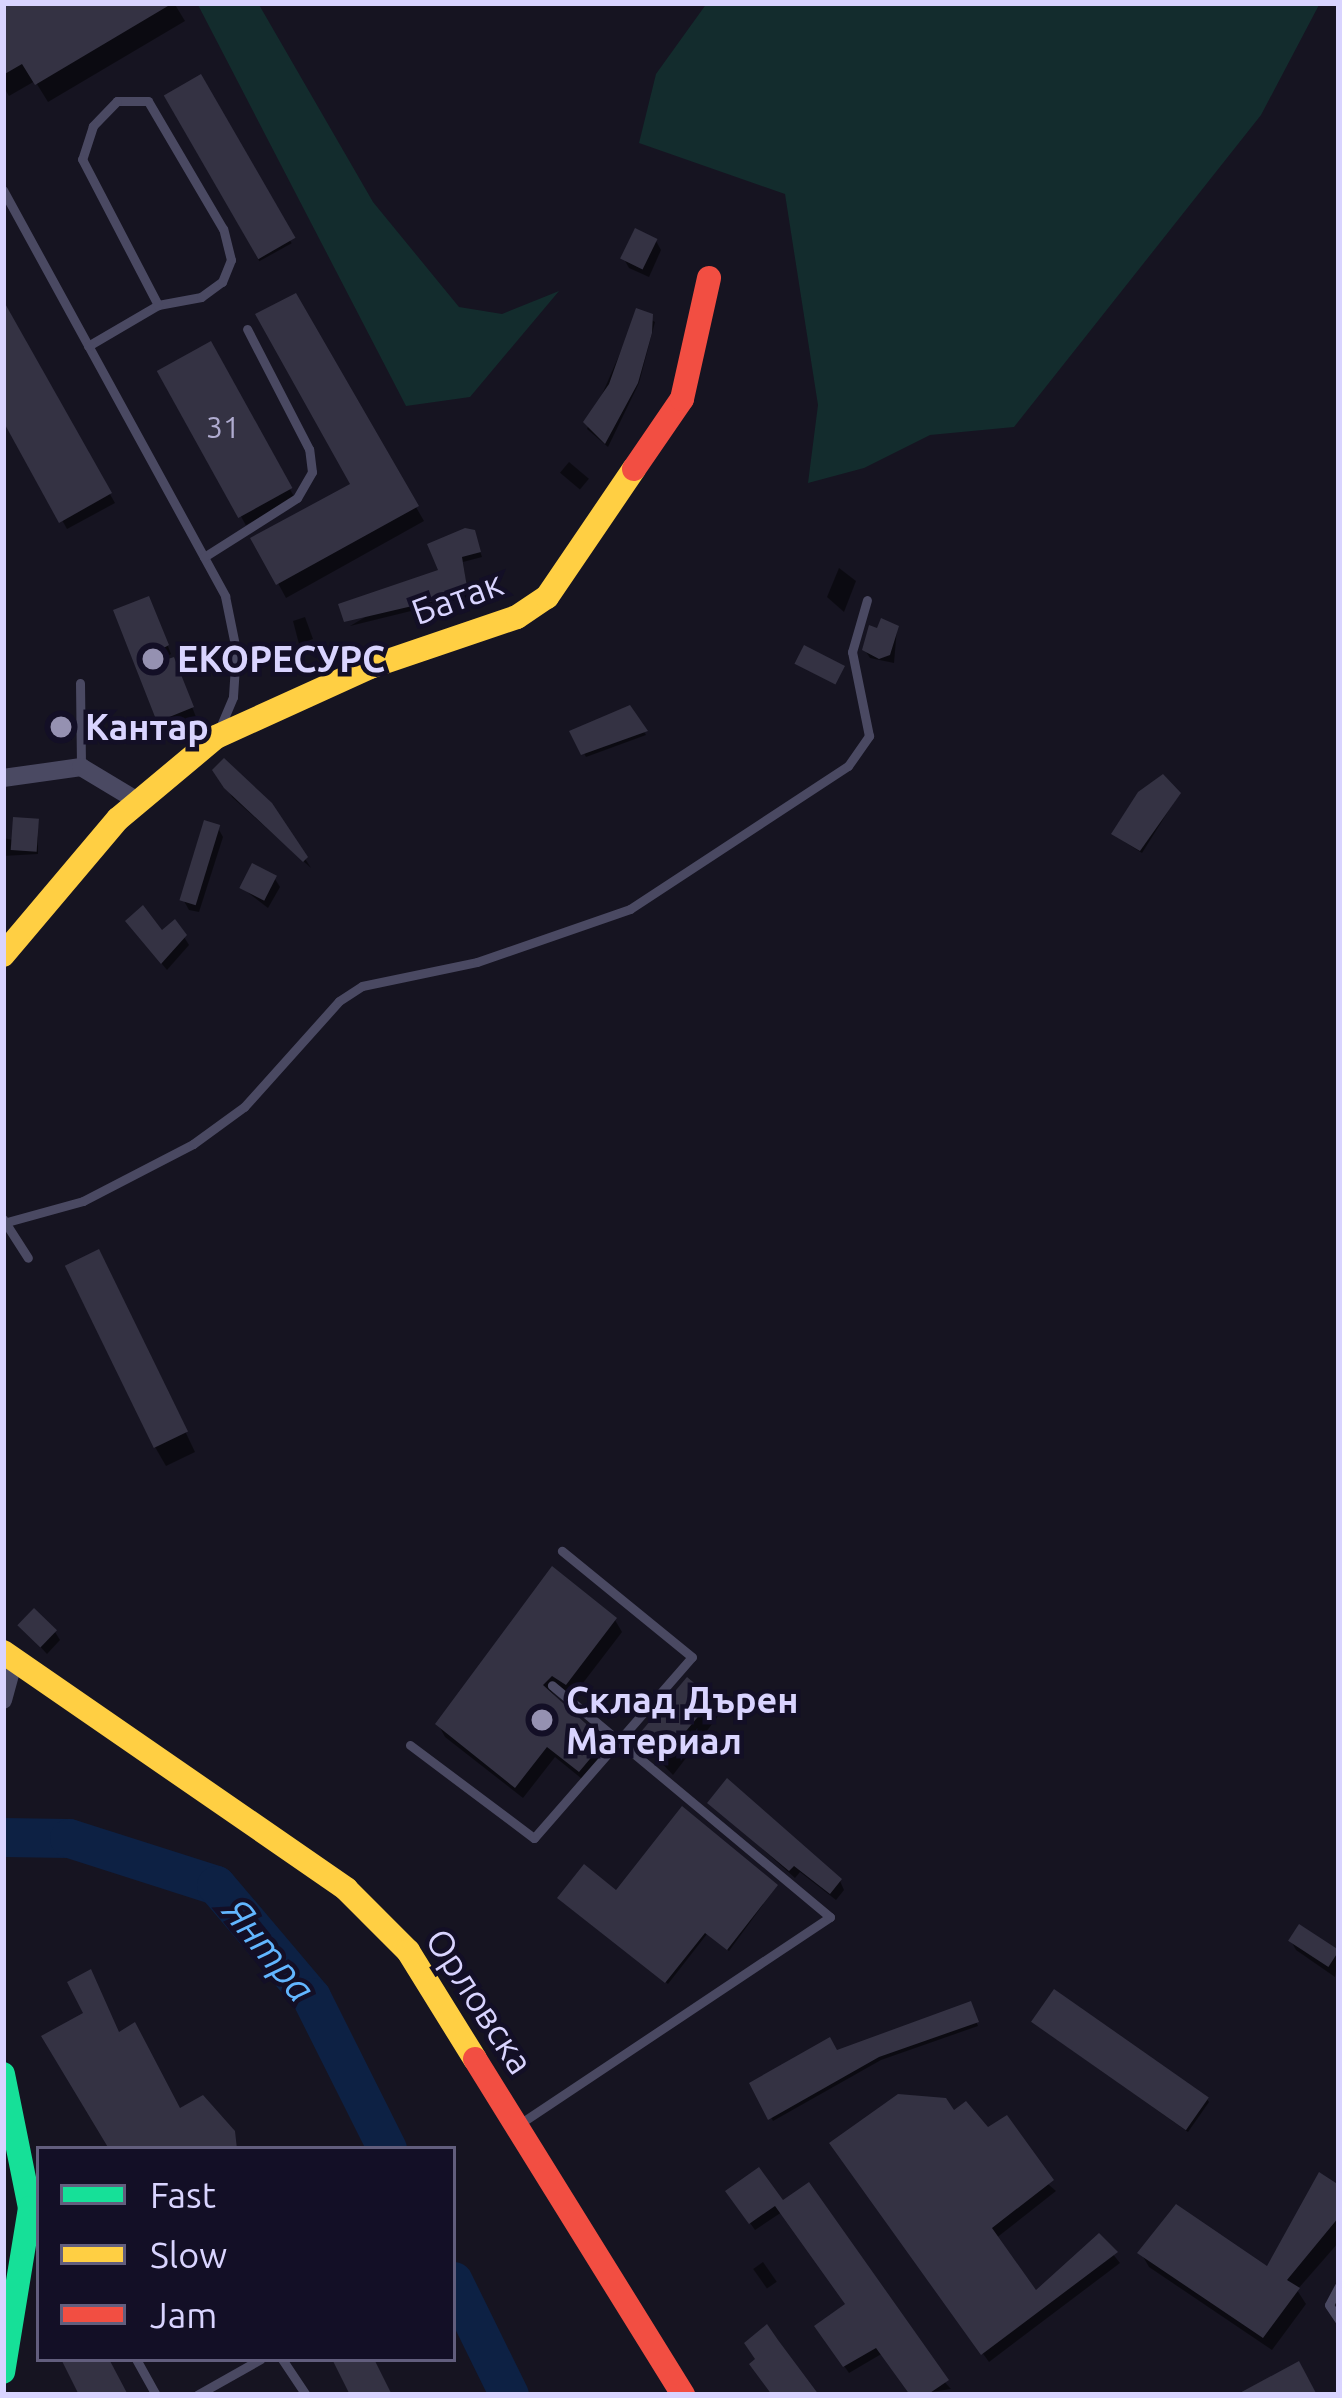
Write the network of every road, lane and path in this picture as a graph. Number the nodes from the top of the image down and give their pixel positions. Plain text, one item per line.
1 (3, 190) edge
2 (710, 278) dead end
3 (158, 305) junction
4 (248, 329) dead end
5 (88, 346) junction
6 (204, 557) junction
7 (866, 600) dead end
8 (80, 683) dead end
9 (216, 736) junction
10 (81, 767) junction
11 (3, 778) edge
12 (136, 800) junction
13 (3, 955) edge
14 (5, 1221) edge
15 (28, 1258) dead end
16 (562, 1551) dead end
17 (8, 1656) edge
18 (552, 1685) dead end
19 (3, 1700) edge
20 (621, 1740) junction
21 (410, 1744) dead end
22 (4, 2079) edge
23 (518, 2126) junction
24 (1339, 2286) edge
25 (21, 2289) edge
26 (1339, 2320) edge
27 (138, 2362) edge
28 (257, 2362) edge
29 (284, 2362) edge
30 (3, 2372) edge
31 (156, 2395) edge
32 (197, 2395) edge
33 (306, 2395) edge
34 (683, 2395) edge

1 - 5 lane
2 - 9 street, Батак
3 - 3 lane
3 - 5 lane
4 - 6 lane
5 - 6 lane
6 - 9 lane
7 - 14 lane
8 - 10 lane
9 - 12 street, Батак
10 - 11 street
10 - 12 street
12 - 13 street, Батак
14 - 15 lane
16 - 20 lane
17 - 19 street
17 - 23 street, Орловска
18 - 20 lane
20 - 21 lane
20 - 23 lane
22 - 25 street
23 - 34 street, Орловска
24 - 26 lane
25 - 30 street
27 - 31 lane
28 - 32 lane
29 - 33 lane

